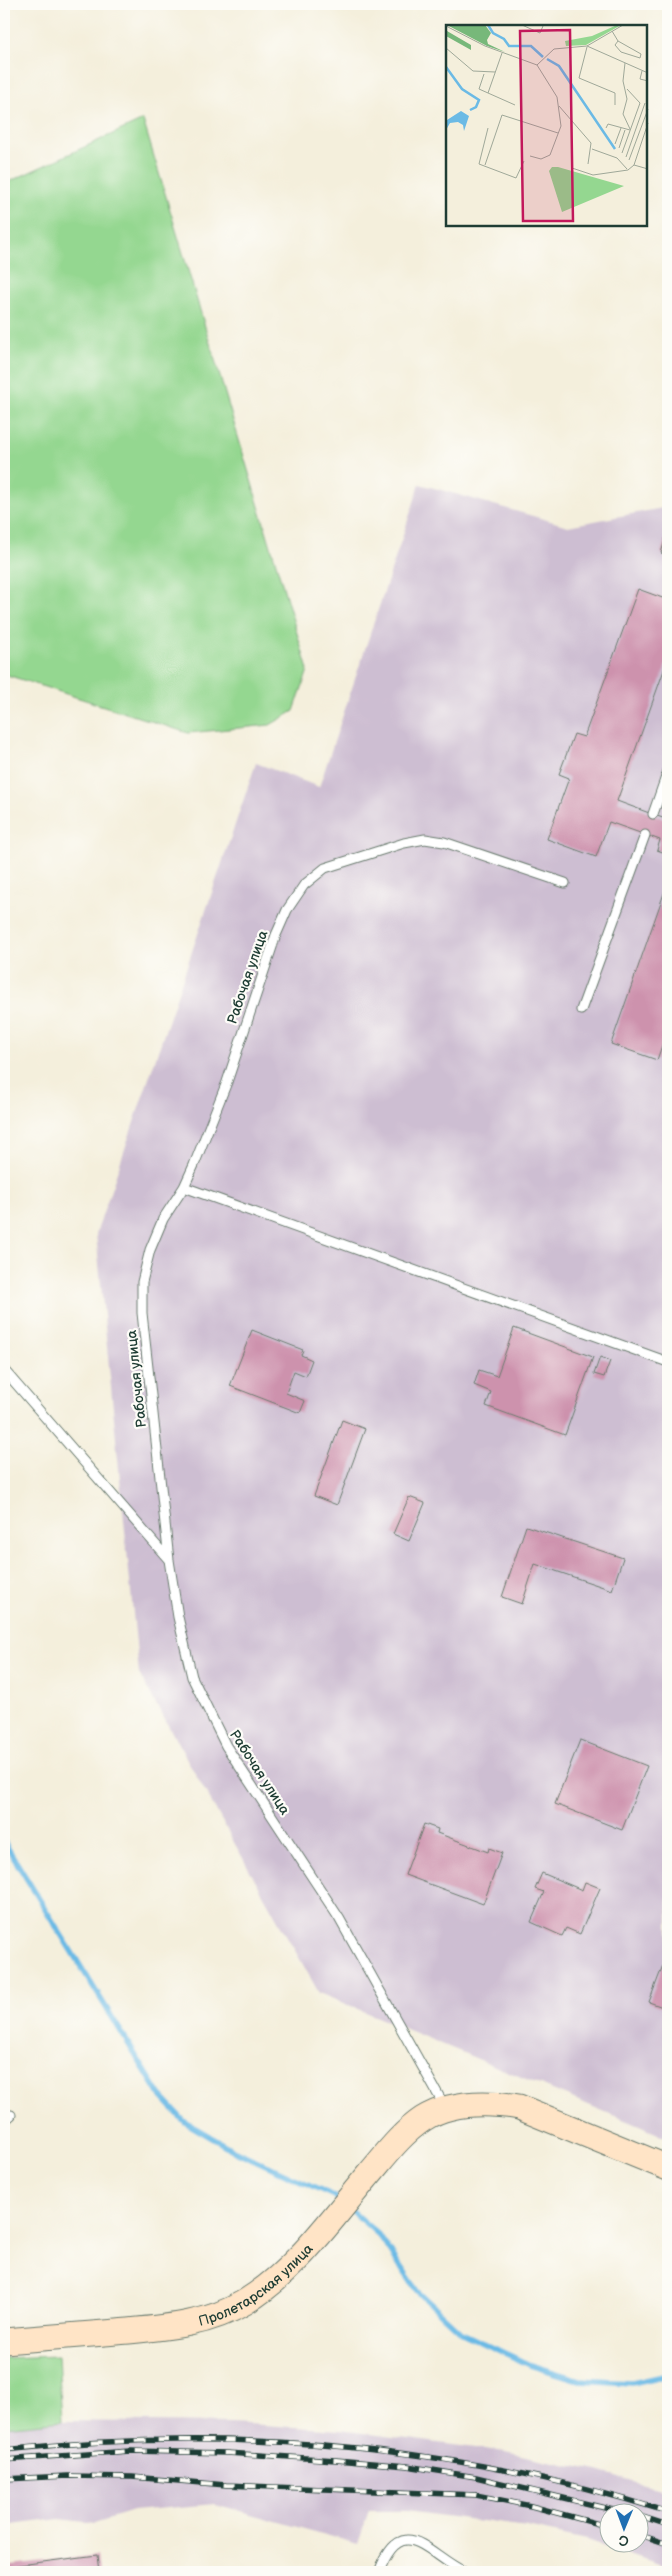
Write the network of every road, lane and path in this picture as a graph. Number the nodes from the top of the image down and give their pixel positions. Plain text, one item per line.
1 (668, 771) edge
2 (652, 814) dead end
3 (645, 835) dead end
4 (565, 883) dead end
5 (581, 1010) dead end
6 (184, 1187) junction
7 (668, 1362) edge
8 (4, 1370) edge
9 (169, 1560) junction
10 (447, 2109) junction
11 (11, 2115) dead end
12 (4, 2122) edge
13 (668, 2168) edge
14 (4, 2341) edge
15 (379, 2572) edge
16 (465, 2572) edge

1 - 2 lane
3 - 5 lane
4 - 6 lane, Рабочая улица
6 - 7 lane
6 - 9 lane, Рабочая улица
8 - 9 lane
9 - 10 lane, Рабочая улица
10 - 13 street, Пролетарская улица
10 - 14 street, Пролетарская улица
11 - 12 lane
15 - 16 lane

